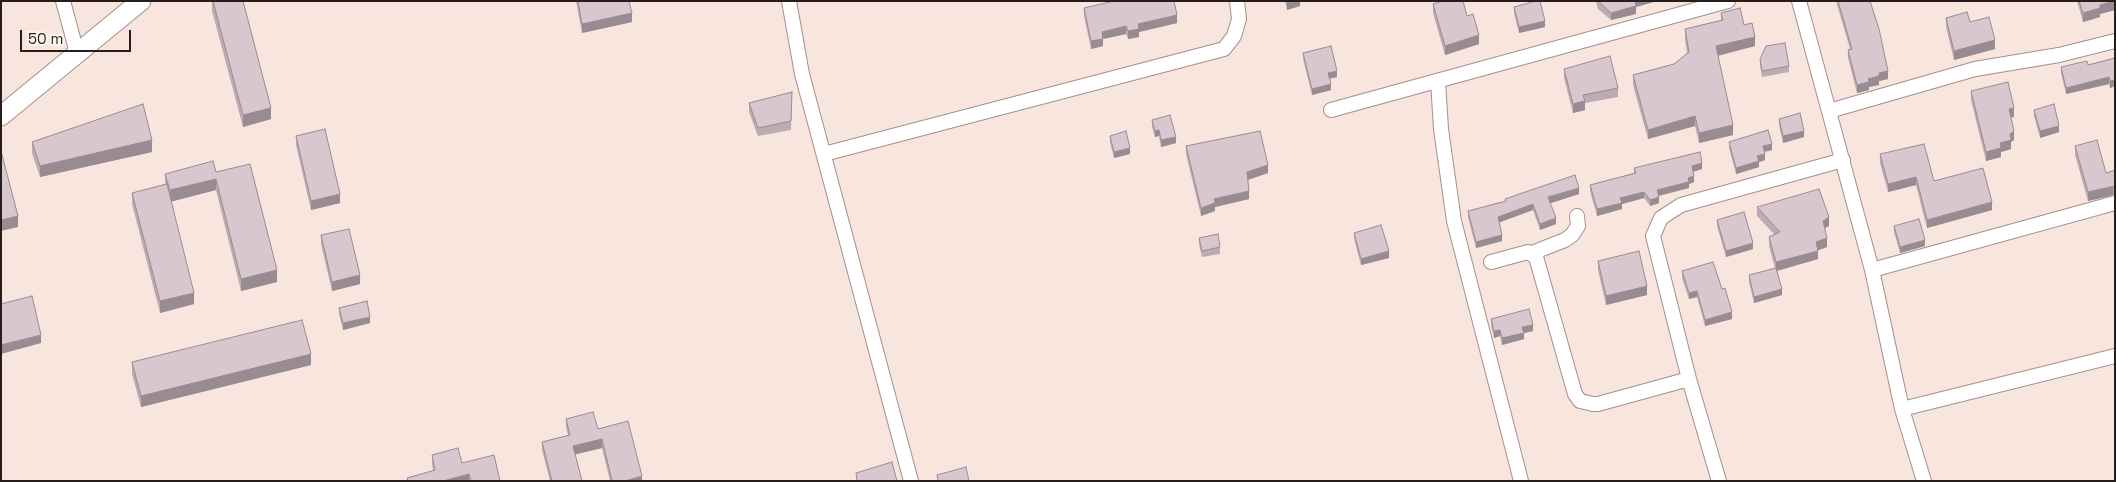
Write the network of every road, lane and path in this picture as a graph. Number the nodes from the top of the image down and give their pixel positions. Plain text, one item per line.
1 (63, 1) edge
2 (141, 1) edge
3 (789, 1) edge
4 (1236, 1) edge
5 (1728, 1) edge
6 (1799, 1) edge
7 (2115, 41) edge
8 (78, 53) junction
9 (1438, 81) junction
10 (1331, 110) dead end
11 (1829, 111) junction
12 (1, 116) edge
13 (824, 154) junction
14 (1843, 160) junction
15 (2115, 203) edge
16 (1577, 216) dead end
17 (1532, 253) junction
18 (1491, 262) dead end
19 (1872, 270) junction
20 (2115, 356) edge
21 (1689, 379) junction
22 (1902, 409) junction
23 (911, 481) edge
24 (1521, 481) edge
25 (1719, 481) edge
26 (1924, 481) edge

1 - 8 street
2 - 8 street
3 - 13 street
4 - 13 street
5 - 9 street
6 - 11 street
7 - 11 street
8 - 12 street
9 - 10 street
9 - 24 street
11 - 14 street
13 - 23 street
14 - 19 street
14 - 21 street
15 - 19 street
16 - 17 street
17 - 18 street
17 - 21 street
19 - 22 street
20 - 22 street
21 - 25 street
22 - 26 street

